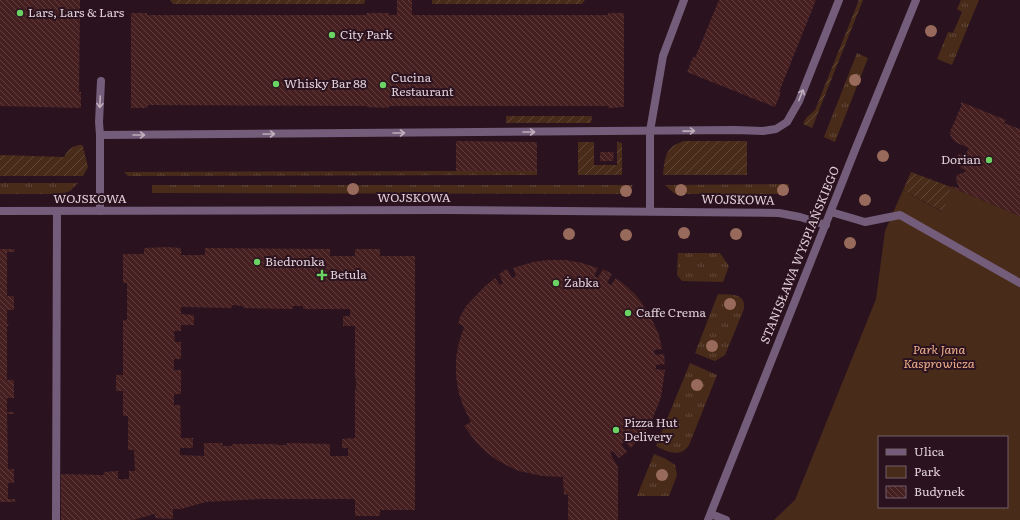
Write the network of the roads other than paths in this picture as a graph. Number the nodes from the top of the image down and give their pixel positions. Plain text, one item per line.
1 (684, 0) edge
2 (839, 0) edge
3 (916, 0) edge
4 (101, 81) dead end
5 (650, 131) junction
6 (100, 135) junction
7 (0, 211) edge
8 (57, 211) junction
9 (100, 211) junction
10 (650, 211) junction
11 (831, 212) junction
12 (826, 225) junction
13 (1020, 283) edge
14 (709, 517) edge
15 (56, 520) edge
16 (726, 520) edge

1 - 5 street
5 -> 2 street
3 - 11 street, STANISŁAWA WYSPIAŃSKIEGO
4 -> 6 street
6 -> 5 street
5 - 10 street
6 - 9 street
7 - 8 street, WOJSKOWA
8 - 9 street, WOJSKOWA
8 - 15 street
9 - 10 street, WOJSKOWA
10 - 12 street, WOJSKOWA
11 - 12 street, STANISŁAWA WYSPIAŃSKIEGO
11 - 13 street
12 - 14 street, STANISŁAWA WYSPIAŃSKIEGO
14 - 16 street

